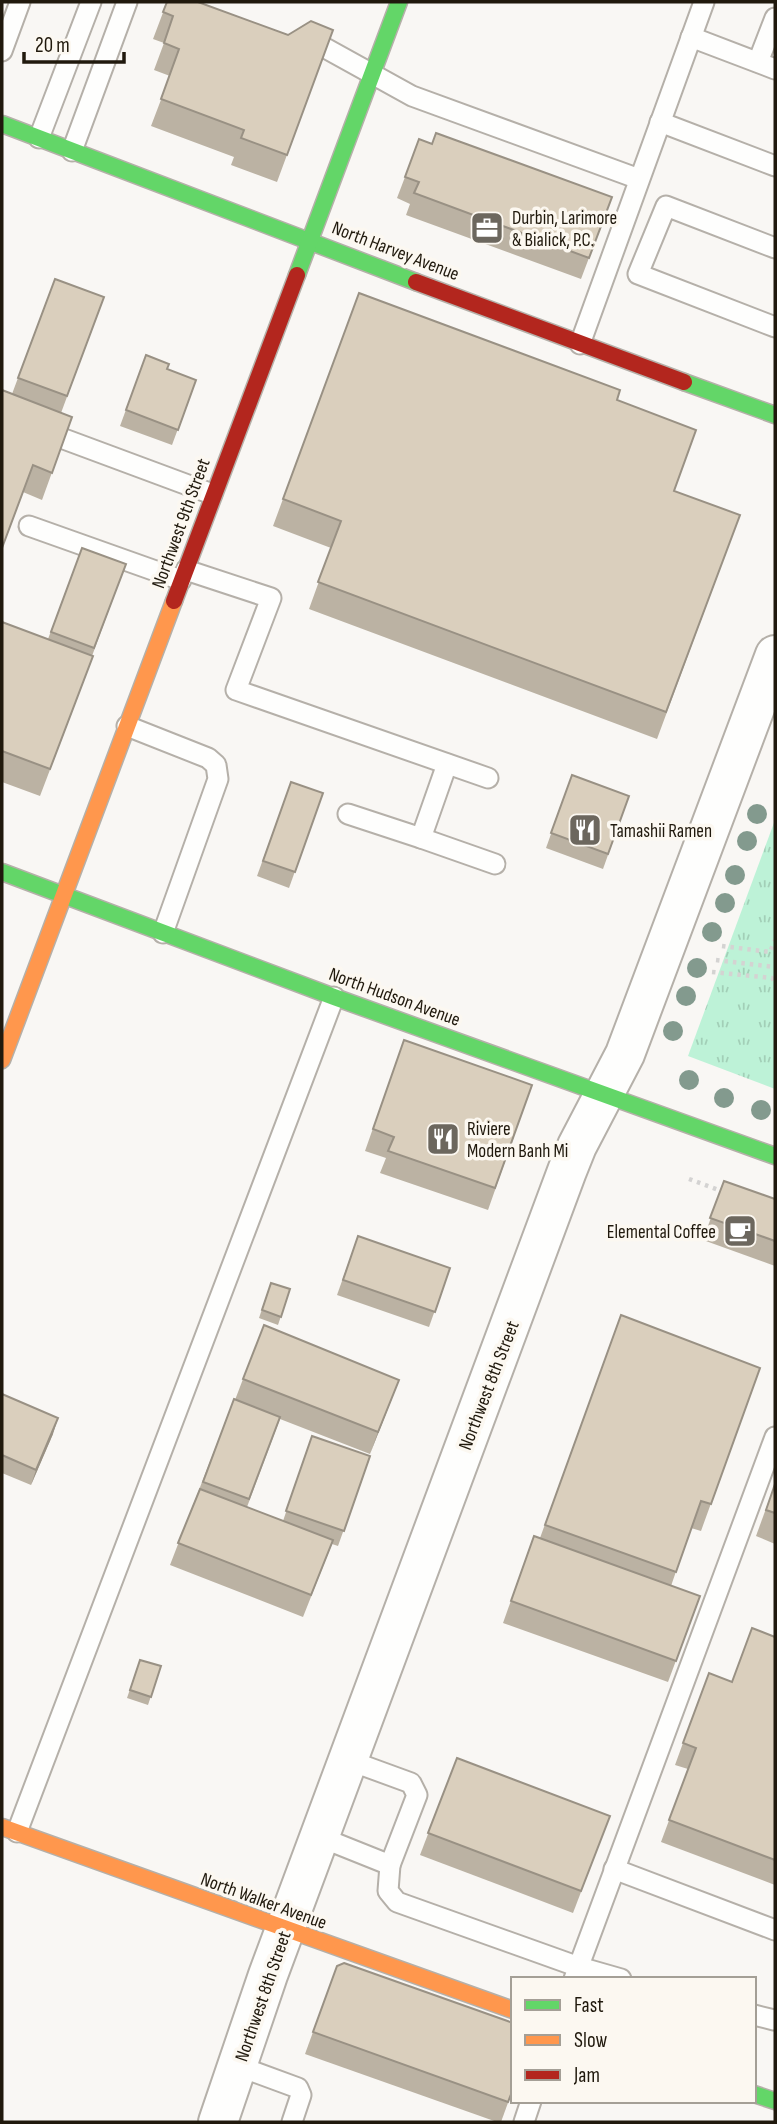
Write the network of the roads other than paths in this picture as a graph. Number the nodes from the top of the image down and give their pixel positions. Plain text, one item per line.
1 (20, 2) edge
2 (91, 2) edge
3 (127, 2) edge
4 (399, 2) edge
5 (704, 2) edge
6 (775, 18) edge
7 (288, 35) edge
8 (691, 37) junction
9 (2, 51) edge
10 (767, 66) edge
11 (372, 74) junction
12 (660, 122) junction
13 (2, 124) edge
14 (39, 138) junction
15 (72, 151) junction
16 (775, 166) edge
17 (639, 179) junction
18 (309, 240) junction
19 (775, 248) edge
20 (775, 327) edge
21 (580, 344) junction
22 (775, 415) edge
23 (2, 416) edge
24 (212, 494) junction
25 (29, 526) dead end
26 (183, 575) junction
27 (775, 655) edge
28 (127, 726) junction
29 (447, 764) junction
30 (488, 778) dead end
31 (348, 814) dead end
32 (421, 838) junction
33 (495, 864) dead end
34 (2, 872) edge
35 (64, 896) junction
36 (163, 933) junction
37 (334, 997) junction
38 (2, 1060) edge
39 (604, 1095) junction
40 (775, 1156) edge
41 (775, 1437) edge
42 (348, 1760) junction
43 (10, 1829) edge
44 (320, 1837) junction
45 (390, 1865) junction
46 (614, 1869) junction
47 (285, 1930) junction
48 (775, 1930) edge
49 (576, 1973) edge
50 (606, 1977) edge
51 (511, 2009) edge
52 (756, 2015) edge
53 (775, 2019) edge
54 (238, 2066) junction
55 (756, 2095) edge
56 (775, 2101) edge
57 (530, 2103) edge
58 (218, 2122) edge
59 (292, 2122) edge
60 (524, 2122) edge

1 - 9 lane
2 - 14 lane
3 - 15 lane
4 - 11 street, Northwest 9th Street
5 - 8 lane
6 - 10 lane
7 - 11 lane
8 - 10 lane
8 - 12 lane
11 - 17 lane
11 - 18 street, Northwest 9th Street
12 - 16 lane
12 - 17 lane
13 - 14 street, North Harvey Avenue
14 - 15 street, North Harvey Avenue
15 - 18 street, North Harvey Avenue
17 - 21 lane
18 - 21 street, North Harvey Avenue
18 - 24 street, Northwest 9th Street
19 - 20 lane
21 - 22 street, North Harvey Avenue
23 - 24 lane
24 - 26 street, Northwest 9th Street
25 - 26 lane
26 - 28 street, Northwest 9th Street
26 - 29 lane
27 - 39 street, Northwest 8th Street
28 - 35 street, Northwest 9th Street
28 - 36 lane
29 - 30 lane
29 - 32 lane
31 - 32 lane
32 - 33 lane
34 - 35 street, North Hudson Avenue
35 - 36 street, North Hudson Avenue
35 - 38 street, Northwest 9th Street
36 - 37 street, North Hudson Avenue
37 - 39 street, North Hudson Avenue
37 - 43 lane
39 - 40 street, North Hudson Avenue
39 - 42 street, Northwest 8th Street
41 - 46 lane
42 - 44 street, Northwest 8th Street
42 - 45 lane
43 - 47 street, North Walker Avenue
44 - 45 lane
44 - 47 street, Northwest 8th Street
45 - 49 lane
46 - 48 lane
46 - 49 lane
47 - 51 street, North Walker Avenue
47 - 54 street, Northwest 8th Street
49 - 50 lane
52 - 53 lane
54 - 58 street, Northwest 8th Street
54 - 59 lane
55 - 56 street
57 - 60 lane

